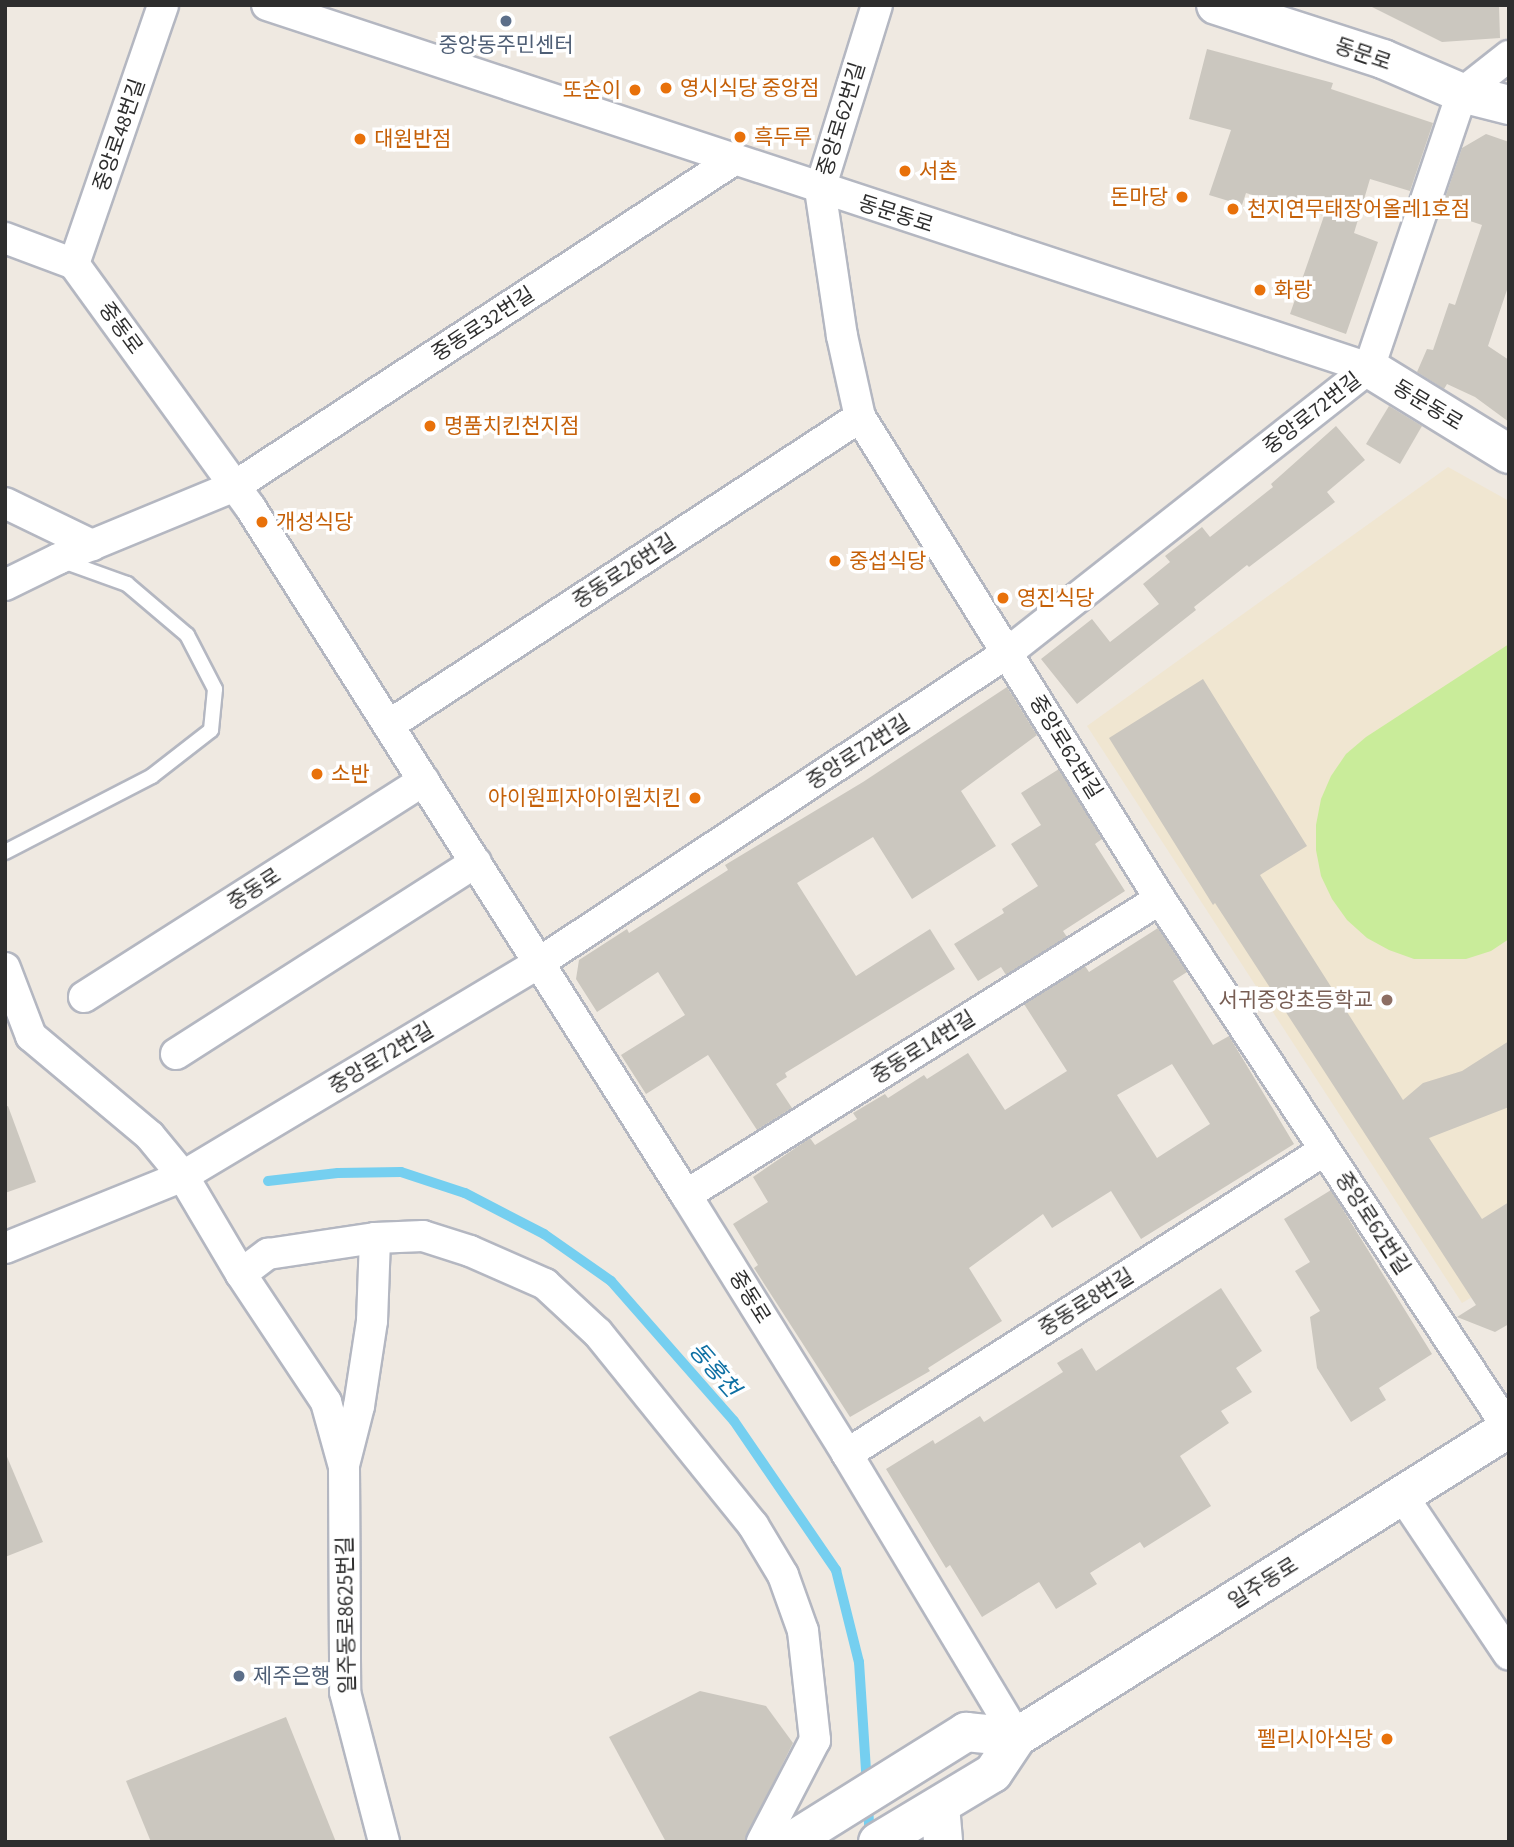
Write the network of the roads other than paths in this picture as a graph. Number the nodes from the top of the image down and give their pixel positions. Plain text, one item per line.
1 (163, 5) edge
2 (267, 5) edge
3 (877, 5) edge
4 (1216, 5) edge
5 (1509, 56) edge
6 (1462, 93) junction
7 (1509, 105) edge
8 (732, 161) junction
9 (820, 189) junction
10 (5, 238) edge
11 (74, 264) junction
12 (1368, 368) junction
13 (860, 417) junction
14 (1506, 448) edge
15 (235, 486) junction
16 (5, 503) edge
17 (92, 545) junction
18 (58, 559) junction
19 (5, 585) edge
20 (1007, 653) junction
21 (389, 725) junction
22 (424, 780) junction
23 (5, 852) edge
24 (476, 862) junction
25 (1160, 899) junction
26 (540, 962) junction
27 (5, 968) edge
28 (84, 998) dead end
29 (176, 1054) dead end
30 (1325, 1150) junction
31 (183, 1176) junction
32 (686, 1195) junction
33 (375, 1238) junction
34 (5, 1248) edge
35 (241, 1274) junction
36 (1508, 1428) edge
37 (848, 1454) junction
38 (344, 1467) junction
39 (1402, 1495) junction
40 (1509, 1655) edge
41 (1017, 1737) junction
42 (942, 1824) edge
43 (891, 1834) edge
44 (384, 1842) edge
45 (762, 1842) edge
46 (790, 1842) edge

1 - 11 street, 중앙로48번길
2 - 8 street, 동문동로
3 - 9 street, 중앙로62번길
4 - 6 main road, 동문로
5 - 6 street
6 - 7 main road, 동문로
6 - 12 street, 중앙로72번길
8 - 9 street, 동문동로
8 - 15 street, 중동로32번길
9 - 12 street, 동문동로
9 - 13 street, 중앙로62번길
10 - 11 street
11 - 15 street, 중동로
12 - 14 main road, 동문동로
12 - 20 street, 중앙로72번길
13 - 20 street, 중앙로62번길
13 - 21 street, 중동로26번길
15 - 17 street
15 - 21 street, 중동로
16 - 17 street
17 - 18 street
18 - 19 street
18 - 23 lane
20 - 25 street, 중앙로62번길
20 - 26 street, 중앙로72번길
21 - 22 street, 중동로
22 - 24 street, 중동로
22 - 28 street, 중동로
24 - 26 street, 중동로
24 - 29 street
25 - 30 street, 중앙로62번길
25 - 32 street, 중동로14번길
26 - 31 street, 중앙로72번길
26 - 32 street, 중동로
27 - 31 street, 일주동로8625번길
30 - 36 street, 중앙로62번길
30 - 37 street, 중동로8번길
31 - 34 street, 중앙로72번길
31 - 35 street, 일주동로8625번길
32 - 37 street, 중동로
33 - 35 street
33 - 38 street, 일주동로8625번길
33 - 45 street
35 - 38 street, 일주동로8625번길
36 - 39 main road, 일주동로
37 - 41 street, 중동로
38 - 44 street, 일주동로8625번길
39 - 40 street
39 - 41 main road, 일주동로
41 - 42 main road, 일주동로
41 - 46 main road
42 - 43 main road, 일주동로

